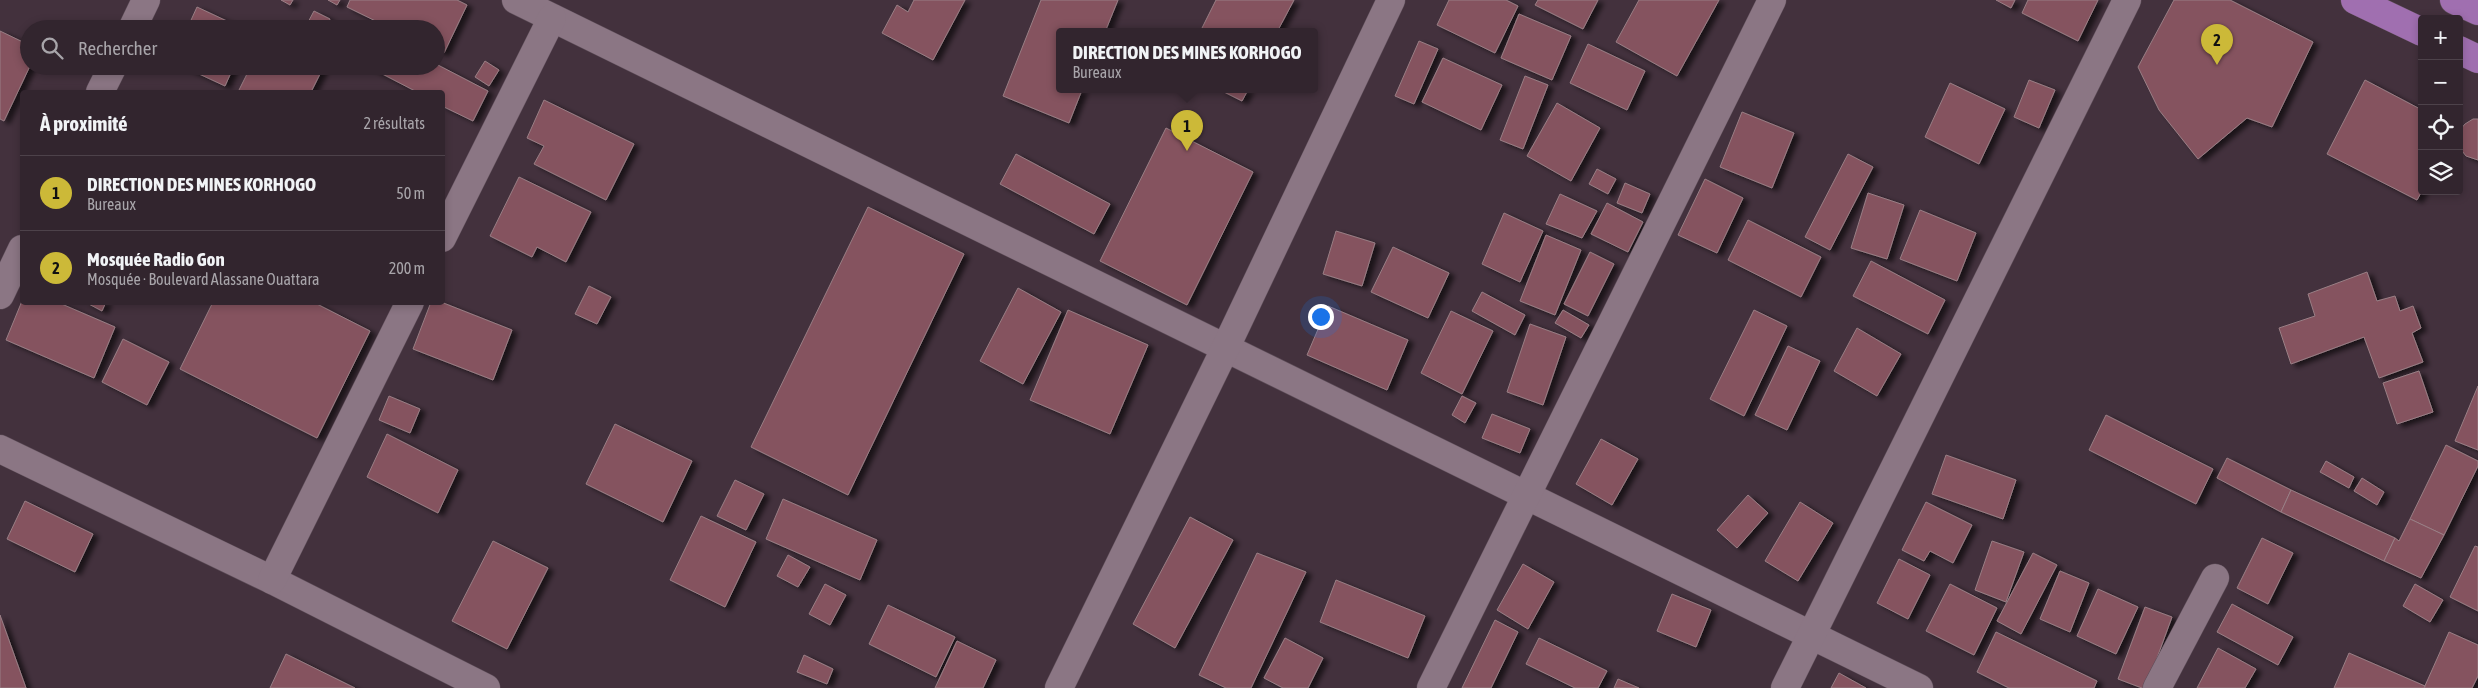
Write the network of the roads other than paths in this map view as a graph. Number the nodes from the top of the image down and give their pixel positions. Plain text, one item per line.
1 (146, 0) edge
2 (516, 0) edge
3 (1391, 0) edge
4 (1772, 0) edge
5 (2127, 0) edge
6 (2355, 0) edge
7 (2454, 0) edge
8 (2478, 11) edge
9 (552, 18) junction
10 (136, 20) edge
11 (2418, 30) edge
12 (2463, 52) edge
13 (2478, 59) edge
14 (108, 75) edge
15 (101, 90) edge
16 (445, 232) edge
17 (20, 253) edge
18 (0, 295) edge
19 (409, 305) edge
20 (1225, 349) junction
21 (0, 449) edge
22 (1525, 496) junction
23 (2215, 578) dead end
24 (272, 580) junction
25 (1810, 635) junction
26 (486, 688) edge
27 (1059, 688) edge
28 (1431, 688) edge
29 (1785, 688) edge
30 (1919, 688) edge
31 (2156, 688) edge

1 - 10 street
2 - 9 street
3 - 20 street
4 - 22 street
5 - 25 street
6 - 11 main road
7 - 8 main road
9 - 16 street
9 - 20 street
12 - 13 main road
14 - 15 street
17 - 18 street
19 - 24 street
20 - 22 street
20 - 27 street
21 - 24 street
22 - 25 street
22 - 28 street
23 - 31 street
24 - 26 street
25 - 29 street
25 - 30 street

